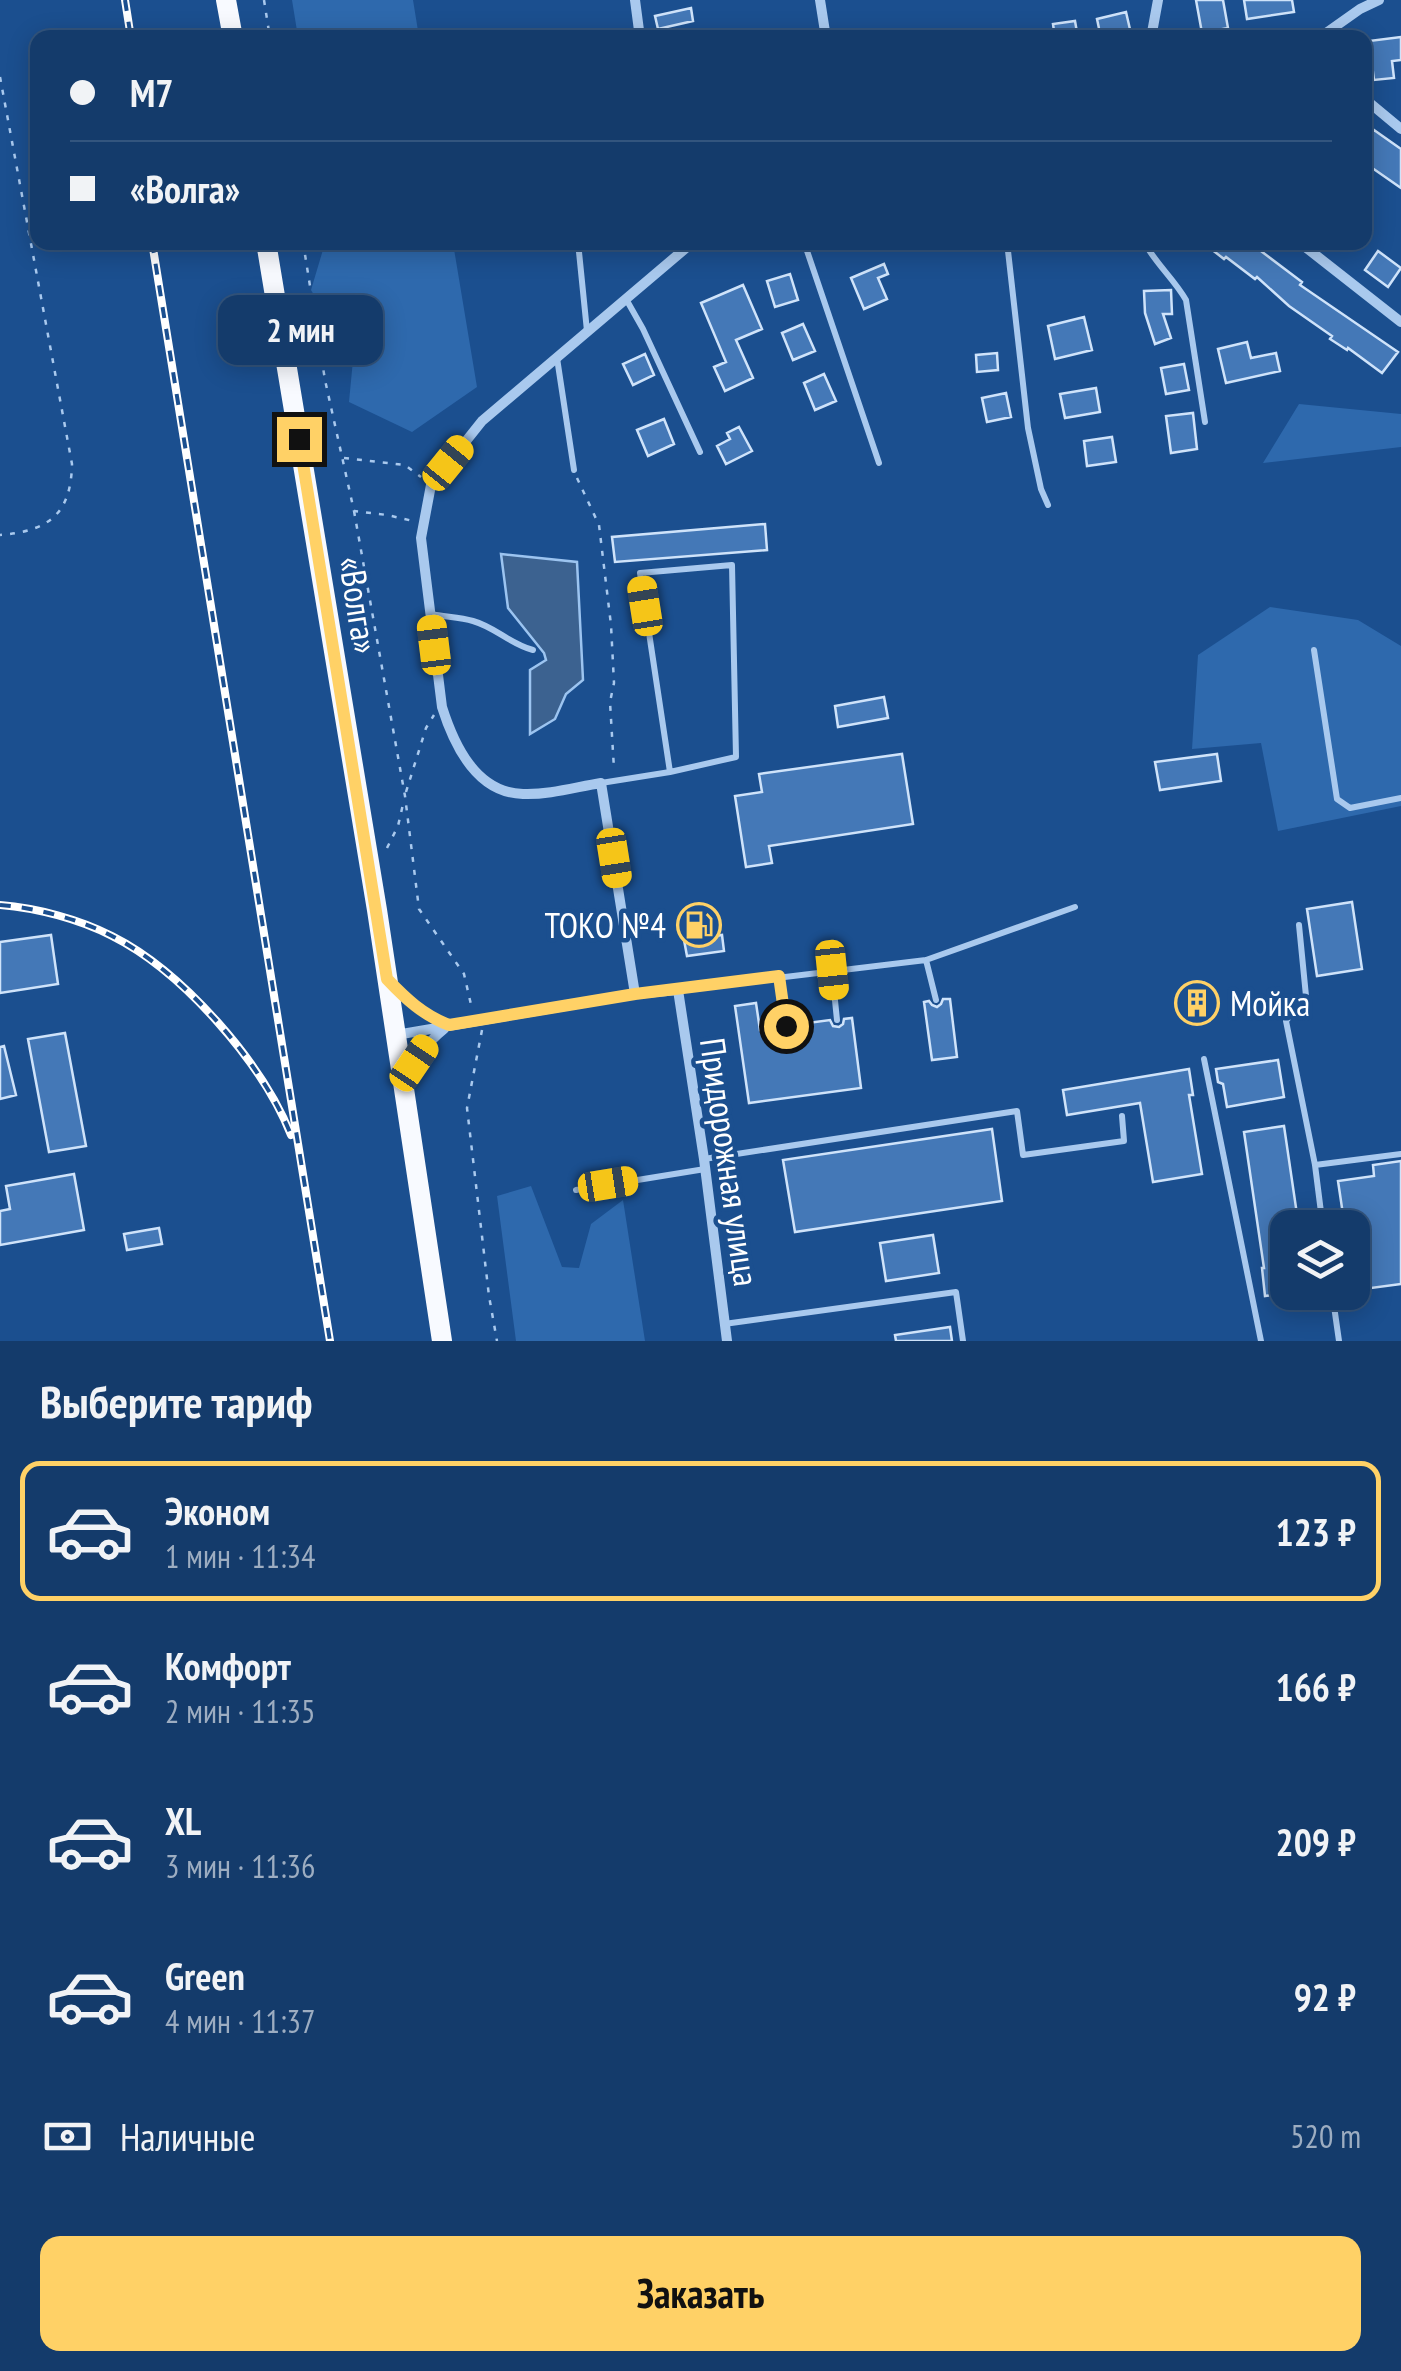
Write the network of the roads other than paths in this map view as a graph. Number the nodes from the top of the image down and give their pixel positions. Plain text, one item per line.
1 (226, 0) edge
2 (635, 0) edge
3 (820, 0) edge
4 (1158, 0) edge
5 (1379, 0) edge
6 (231, 30) edge
7 (639, 30) edge
8 (825, 30) edge
9 (1152, 30) edge
10 (1332, 30) edge
11 (1372, 104) edge
12 (1401, 129) edge
13 (267, 250) edge
14 (579, 250) edge
15 (684, 250) edge
16 (807, 250) edge
17 (1008, 250) edge
18 (1149, 250) edge
19 (1309, 250) edge
20 (626, 299) junction
21 (1401, 322) edge
22 (587, 331) junction
23 (556, 357) junction
24 (1205, 422) dead end
25 (700, 452) dead end
26 (879, 463) dead end
27 (574, 470) road end
28 (1048, 504) dead end
29 (430, 614) junction
30 (533, 650) dead end
31 (1314, 650) dead end
32 (670, 772) junction
33 (602, 782) junction
34 (1401, 798) edge
35 (1075, 907) dead end
36 (1298, 925) dead end
37 (926, 960) junction
38 (832, 970) junction
39 (779, 976) junction
40 (387, 979) junction
41 (678, 990) junction
42 (635, 994) junction
43 (936, 1000) dead end
44 (836, 1020) dead end
45 (449, 1025) junction
46 (786, 1026) dead end
47 (395, 1035) junction
48 (1204, 1058) dead end
49 (404, 1088) junction
50 (1122, 1116) dead end
51 (1401, 1154) edge
52 (705, 1164) junction
53 (1315, 1165) junction
54 (576, 1190) dead end
55 (1321, 1210) edge
56 (1335, 1310) edge
57 (724, 1324) junction
58 (442, 1341) edge
59 (727, 1341) edge
60 (963, 1341) edge
61 (1262, 1341) edge
62 (1339, 1341) edge

1 - 6 highway
2 - 7 street
3 - 8 street
4 - 9 street
5 - 10 street
11 - 12 street
13 - 40 highway, «Волга»
14 - 22 lane
15 - 20 street
16 - 26 lane
17 - 28 lane
18 - 24 lane
19 - 21 street
20 - 22 street
20 - 25 lane
22 - 23 street
23 - 27 lane
23 - 29 street
29 - 30 lane
29 - 33 street
31 - 34 lane
32 - 32 lane
32 - 33 lane
33 - 42 street
35 - 37 lane
36 - 53 lane
37 - 38 lane
37 - 43 lane
38 - 39 lane
38 - 44 lane
39 - 41 lane
39 - 46 lane
40 - 45 street
40 - 47 highway, «Волга»
41 - 42 street
41 - 52 street, Придорожная улица
42 - 45 street
45 - 47 street
45 - 49 street
47 - 49 highway, «Волга»
48 - 61 lane
49 - 58 highway, «Волга»
50 - 52 lane
51 - 53 lane
52 - 54 lane
52 - 57 street, Придорожная улица
53 - 55 lane
56 - 62 lane
57 - 59 street, Придорожная улица
57 - 60 lane

